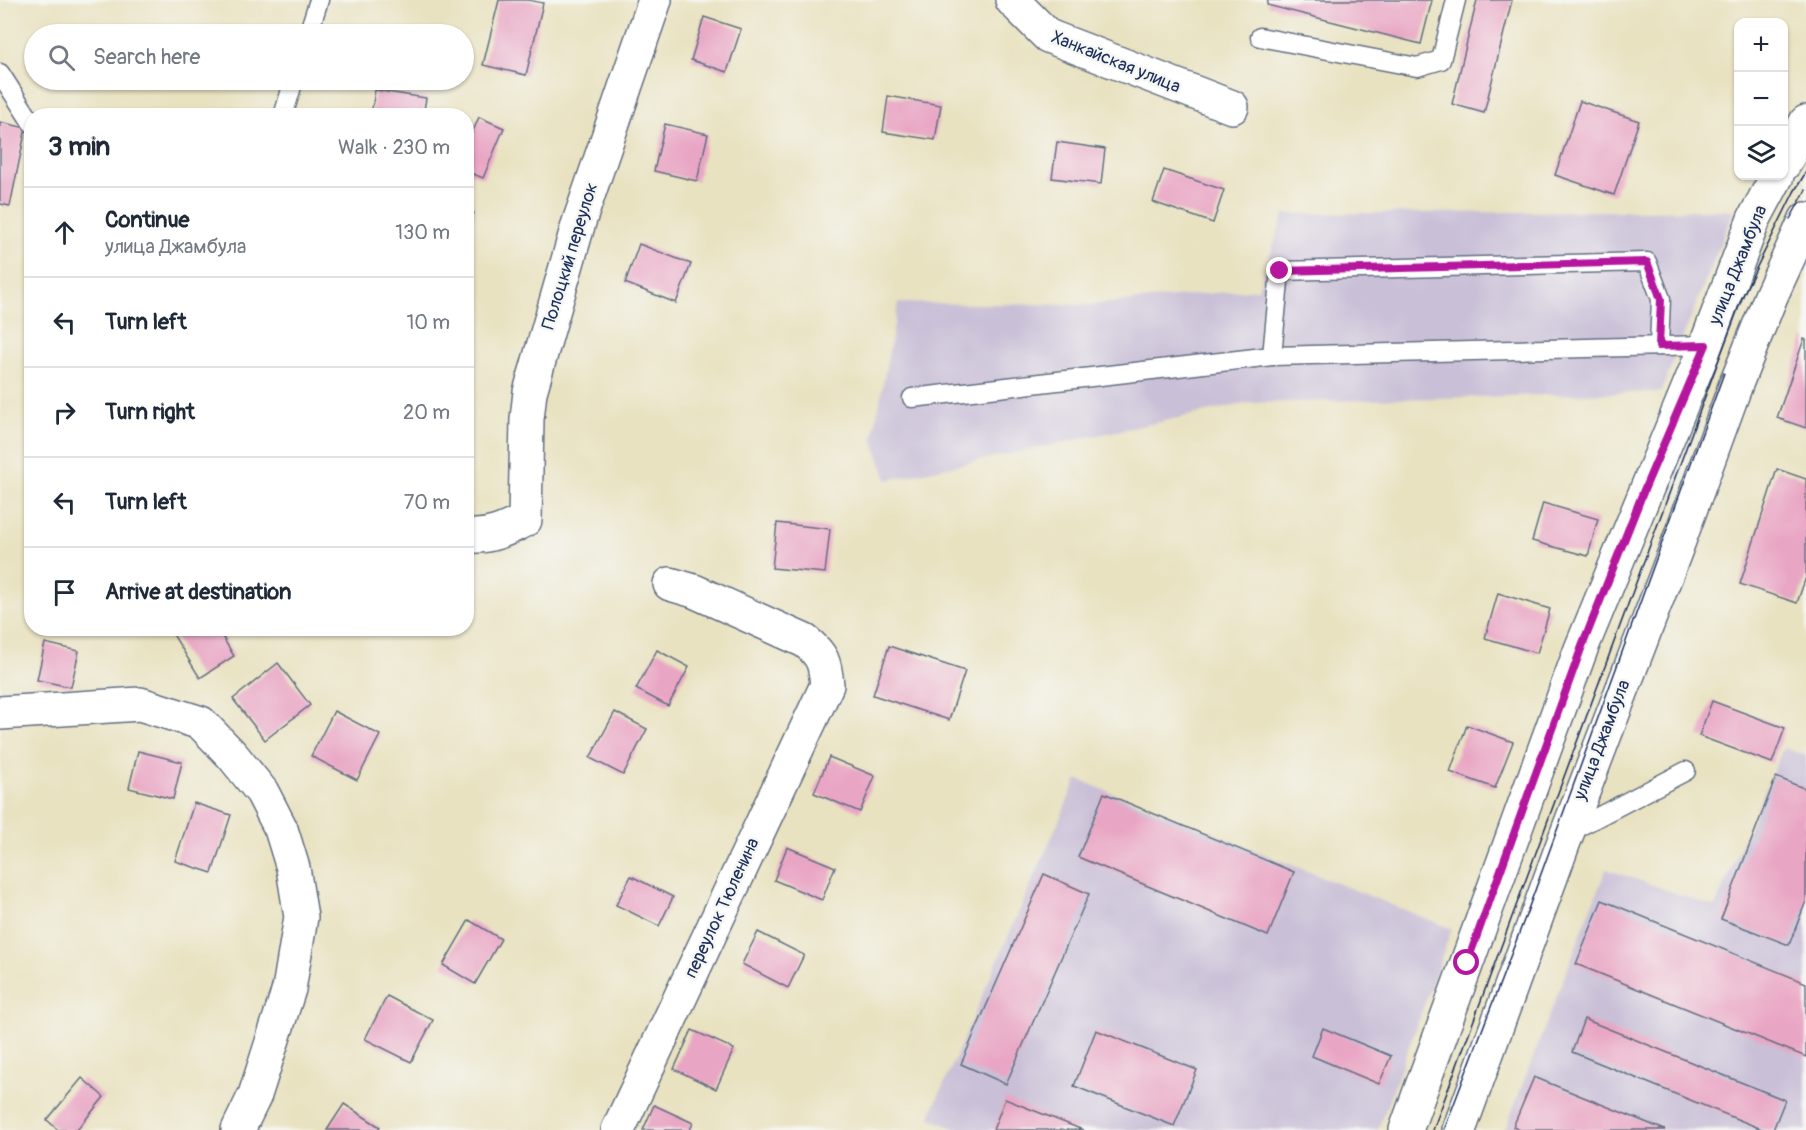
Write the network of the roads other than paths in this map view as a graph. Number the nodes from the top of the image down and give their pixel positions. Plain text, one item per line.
1 (319, 0) edge
2 (655, 0) edge
3 (1012, 0) edge
4 (1456, 0) edge
5 (311, 24) edge
6 (1260, 37) dead end
7 (0, 73) edge
8 (291, 90) edge
9 (1232, 107) dead end
10 (285, 108) edge
11 (24, 110) edge
12 (1806, 122) edge
13 (1788, 156) edge
14 (1776, 180) edge
15 (1806, 219) edge
16 (1706, 345) junction
17 (1659, 346) junction
18 (1272, 356) junction
19 (912, 398) dead end
20 (474, 537) edge
21 (670, 585) dead end
22 (0, 713) edge
23 (1686, 771) dead end
24 (1567, 833) junction
25 (238, 1130) edge
26 (618, 1130) edge
27 (1406, 1130) edge
28 (1459, 1130) edge

1 - 5 lane
2 - 20 street, Полоцкий переулок
3 - 9 street, Ханкайская улица
4 - 6 lane
7 - 11 lane
8 - 10 lane
12 - 13 street
14 - 16 street, улица Джамбула
15 - 24 street, улица Джамбула
16 - 17 lane
16 - 27 street, улица Джамбула
17 - 18 lane
17 - 18 lane
18 - 19 lane
21 - 26 street, переулок Тюленина
22 - 25 street
23 - 24 lane
24 - 28 street, улица Джамбула

